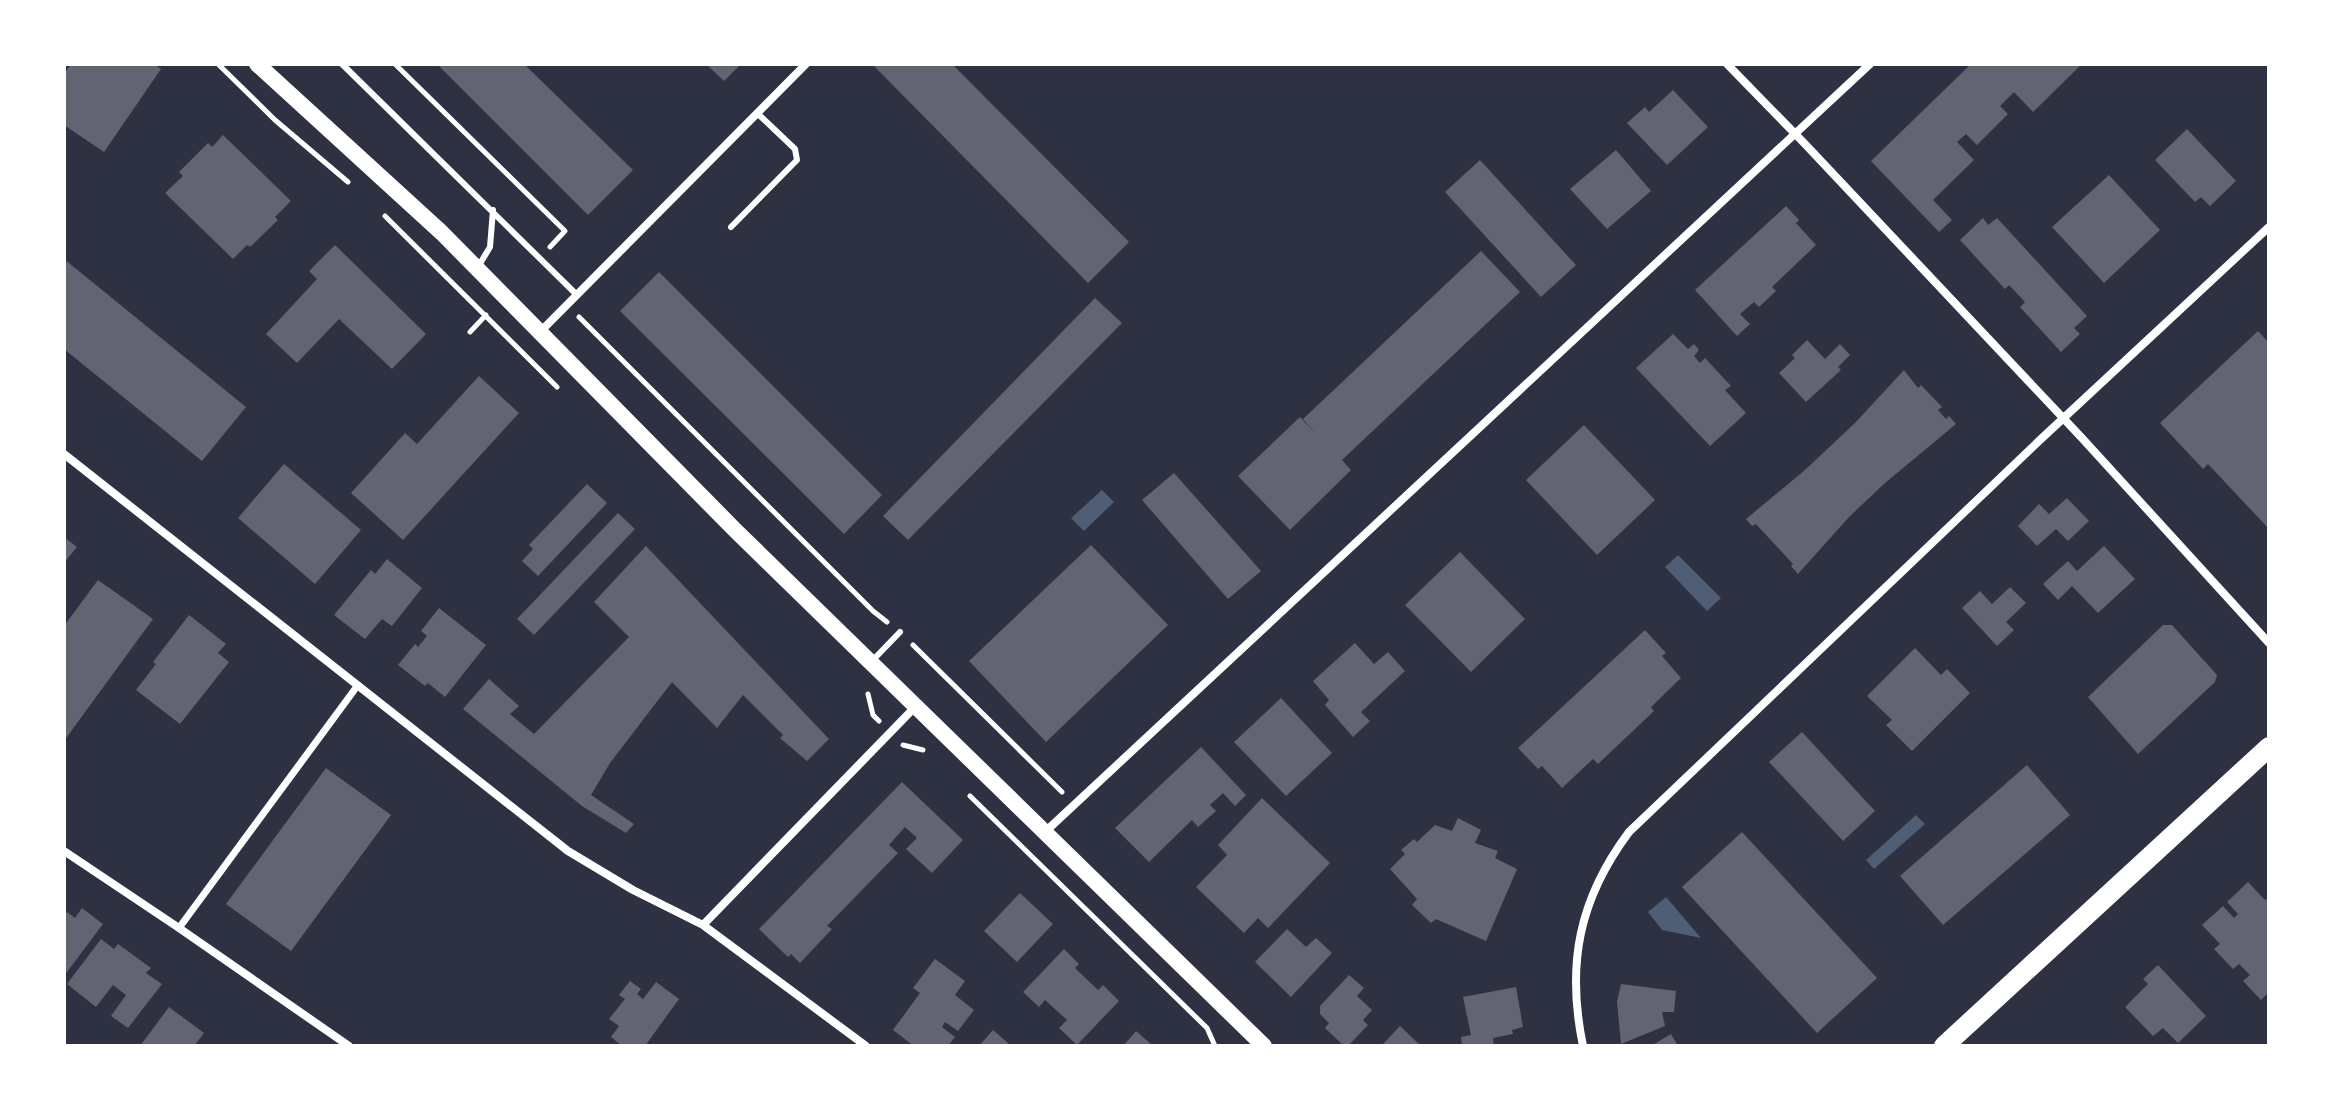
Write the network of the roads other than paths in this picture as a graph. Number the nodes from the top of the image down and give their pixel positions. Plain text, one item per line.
1 (342, 64) edge
2 (806, 64) edge
3 (1727, 64) edge
4 (1870, 64) edge
5 (263, 66) edge
6 (757, 113) junction
7 (1795, 133) junction
8 (493, 210) junction
9 (731, 227) dead end
10 (2269, 227) edge
11 (477, 268) junction
12 (577, 295) junction
13 (540, 332) junction
14 (2063, 419) junction
15 (64, 454) edge
16 (900, 632) road end
17 (2269, 643) edge
18 (871, 661) junction
19 (358, 685) junction
20 (916, 705) junction
21 (2269, 747) edge
22 (1045, 832) junction
23 (64, 851) edge
24 (703, 925) junction
25 (179, 928) junction
26 (1256, 1043) edge
27 (348, 1046) edge
28 (866, 1046) edge
29 (1583, 1046) edge
30 (1944, 1046) edge

1 - 8 lane
2 - 6 street
3 - 7 street
4 - 7 street
5 - 11 main road
6 - 9 lane
6 - 12 street
7 - 14 street
7 - 22 street
8 - 11 lane
8 - 12 lane
10 - 14 street
11 - 13 main road
12 - 13 street
13 - 18 main road
14 - 17 street
14 - 29 street
15 - 19 street
16 - 18 lane
18 - 20 main road
19 - 24 street
19 - 25 street
20 - 22 main road
20 - 24 street
21 - 30 main road
22 - 26 main road
23 - 25 street
24 - 28 street
25 - 27 street

